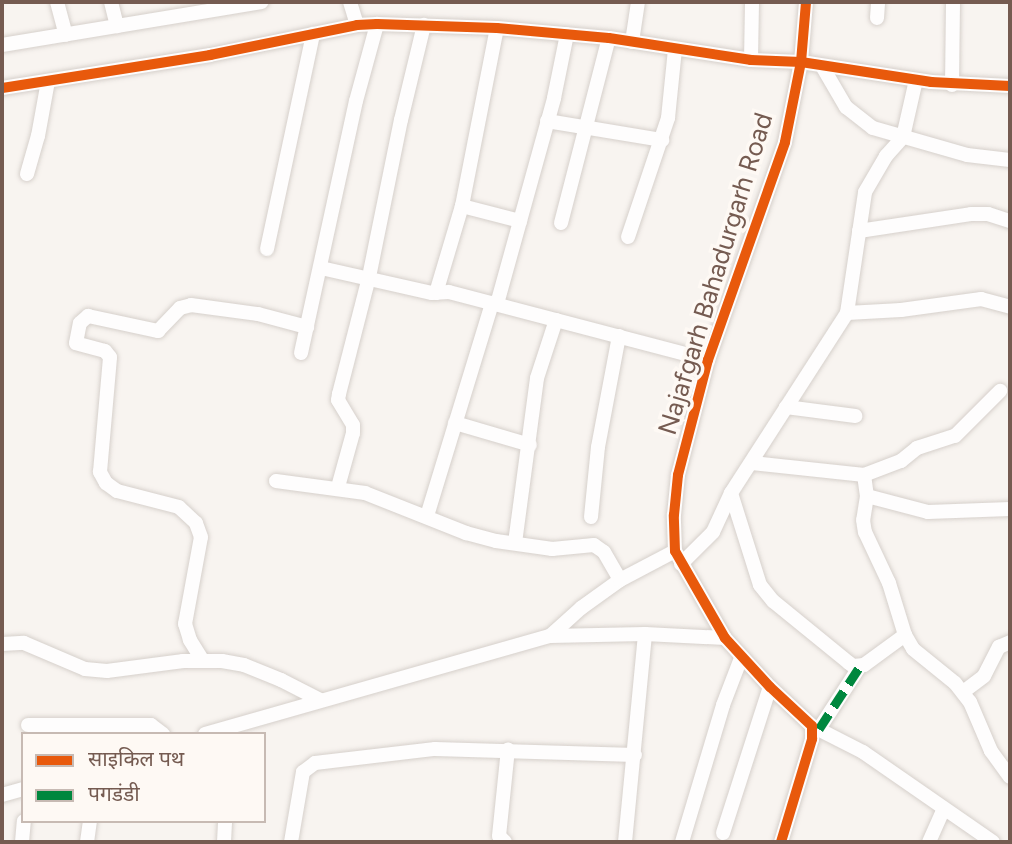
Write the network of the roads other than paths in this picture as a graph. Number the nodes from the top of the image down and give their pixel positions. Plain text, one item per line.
1 (57, 2) edge
2 (111, 2) edge
3 (261, 2) edge
4 (350, 2) edge
5 (638, 2) edge
6 (752, 2) edge
7 (806, 2) edge
8 (878, 2) edge
9 (953, 2) edge
10 (236, 4) edge
11 (877, 18) dead end
12 (377, 24) junction
13 (357, 25) junction
14 (424, 25) junction
15 (117, 26) junction
16 (497, 28) junction
17 (66, 34) junction
18 (313, 34) junction
19 (567, 34) junction
20 (609, 38) junction
21 (632, 42) junction
22 (2, 45) edge
23 (676, 49) junction
24 (751, 60) junction
25 (801, 62) junction
26 (822, 66) junction
27 (916, 80) junction
28 (48, 81) junction
29 (952, 85) junction
30 (1010, 86) edge
31 (2, 88) edge
32 (547, 121) junction
33 (586, 127) junction
34 (903, 136) junction
35 (662, 139) junction
36 (1010, 160) edge
37 (27, 174) dead end
38 (462, 206) junction
39 (520, 221) junction
40 (1010, 221) edge
41 (561, 223) dead end
42 (859, 230) junction
43 (628, 237) dead end
44 (267, 248) dead end
45 (321, 268) junction
46 (369, 277) junction
47 (436, 293) junction
48 (495, 304) junction
49 (1010, 307) edge
50 (847, 313) junction
51 (556, 320) junction
52 (307, 327) junction
53 (619, 336) junction
54 (301, 353) dead end
55 (708, 360) junction
56 (1000, 391) dead end
57 (786, 407) junction
58 (855, 416) dead end
59 (456, 423) junction
60 (530, 445) junction
61 (752, 463) junction
62 (864, 475) junction
63 (276, 481) dead end
64 (338, 487) junction
65 (731, 494) junction
66 (867, 496) junction
67 (1010, 509) edge
68 (427, 516) junction
69 (591, 517) dead end
70 (515, 543) junction
71 (678, 558) junction
72 (620, 580) junction
73 (645, 634) junction
74 (905, 635) junction
75 (551, 636) junction
76 (725, 638) junction
77 (1010, 642) edge
78 (2, 644) edge
79 (741, 658) junction
80 (203, 661) junction
81 (860, 666) junction
82 (769, 687) junction
83 (963, 692) junction
84 (320, 700) junction
85 (28, 725) dead end
86 (815, 728) junction
87 (228, 731) edge
88 (160, 732) edge
89 (509, 749) junction
90 (635, 755) junction
91 (1010, 777) edge
92 (21, 790) edge
93 (2, 795) edge
94 (943, 810) junction
95 (24, 823) edge
96 (90, 823) edge
97 (225, 823) edge
98 (723, 833) dead end
99 (22, 842) edge
100 (87, 842) edge
101 (225, 842) edge
102 (291, 842) edge
103 (505, 842) edge
104 (625, 842) edge
105 (682, 842) edge
106 (781, 842) edge
107 (929, 842) edge
108 (993, 842) edge

1 - 17 street
2 - 15 street
3 - 10 street
4 - 13 street
5 - 21 street
6 - 24 street
7 - 25 street, Najafgarh Bahadurgarh Road
8 - 11 street
9 - 29 street
10 - 15 street
12 - 13 street
12 - 14 street
12 - 45 street
13 - 18 street
14 - 16 street
14 - 46 street
15 - 17 street
16 - 19 street
16 - 38 street
17 - 22 street
18 - 28 street
18 - 44 street
19 - 20 street
19 - 32 street
20 - 21 street
20 - 33 street
21 - 23 street
23 - 24 street
23 - 35 street
24 - 25 street
25 - 26 street
25 - 55 street, Najafgarh Bahadurgarh Road
26 - 27 street
26 - 34 street
27 - 29 street
27 - 34 street
28 - 31 street
28 - 37 street
29 - 30 street
32 - 33 street
32 - 39 street
33 - 35 street
33 - 41 street
34 - 36 street
34 - 42 street
35 - 43 street
38 - 39 street
38 - 47 street
39 - 48 street
40 - 42 street
42 - 50 street
45 - 46 street
45 - 52 street
46 - 47 street
46 - 64 street
47 - 48 street
48 - 51 street
48 - 59 street
49 - 50 street
50 - 57 street
51 - 53 street
51 - 60 street
52 - 54 street
52 - 80 street
53 - 55 street
53 - 69 street
55 - 71 street, Najafgarh Bahadurgarh Road
56 - 62 street
57 - 58 street
57 - 61 street
59 - 60 street
59 - 68 street
60 - 70 street
61 - 62 street
61 - 65 street
62 - 66 street
63 - 64 street
64 - 68 street
65 - 71 street
65 - 81 street
66 - 67 street
66 - 74 street
68 - 70 street
70 - 72 street
71 - 72 street
71 - 76 street
72 - 75 street
73 - 75 street
73 - 76 street
73 - 90 street
74 - 81 street
74 - 83 street
75 - 84 street
76 - 79 street
77 - 83 street
78 - 80 street
79 - 82 street
79 - 105 street
80 - 84 street
81 - 86 street
82 - 86 street
82 - 98 street
83 - 91 street
84 - 87 street
85 - 88 street
86 - 94 street
86 - 106 street
89 - 90 street
89 - 102 street
89 - 103 street
90 - 104 street
92 - 93 street
94 - 107 street
94 - 108 street
95 - 99 street
96 - 100 street
97 - 101 street

